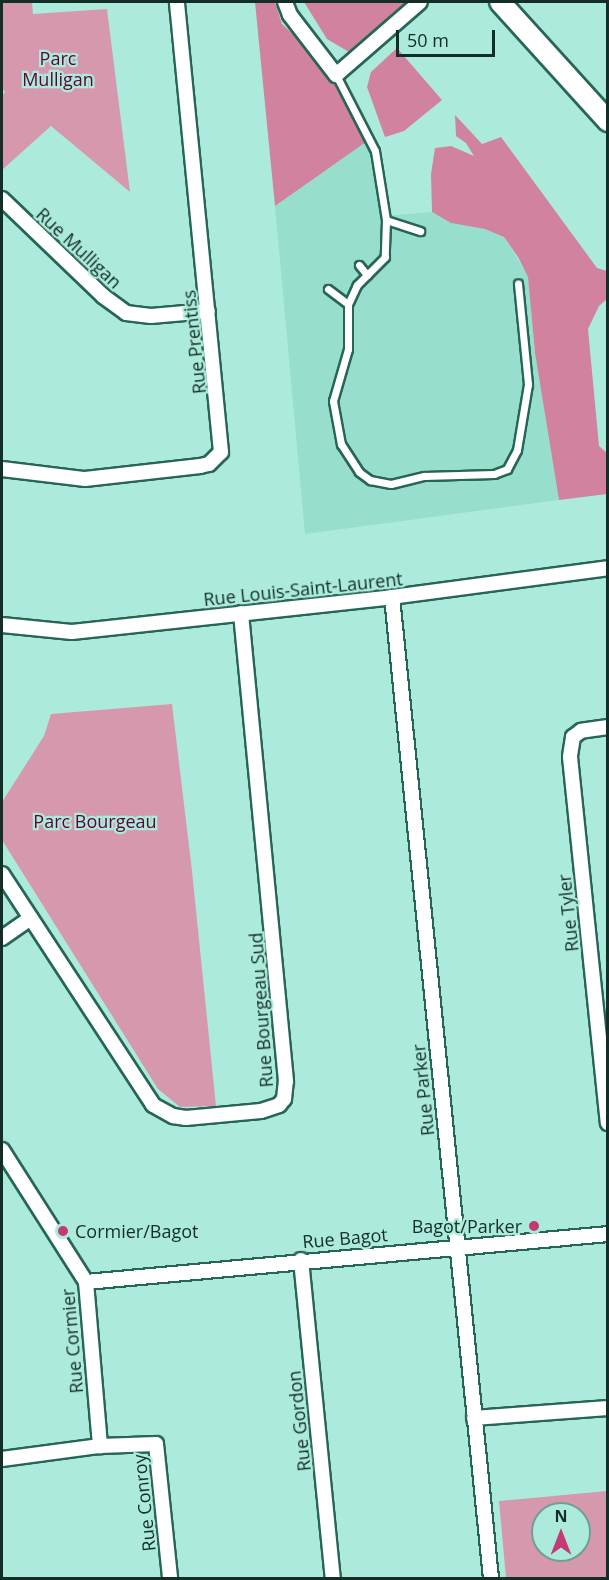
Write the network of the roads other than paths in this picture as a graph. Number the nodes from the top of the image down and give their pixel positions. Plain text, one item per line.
1 (177, 2) edge
2 (285, 2) edge
3 (420, 2) edge
4 (500, 2) edge
5 (336, 75) junction
6 (608, 121) edge
7 (2, 200) edge
8 (386, 220) junction
9 (420, 231) dead end
10 (359, 265) dead end
11 (367, 275) junction
12 (518, 283) dead end
13 (328, 288) dead end
14 (348, 304) junction
15 (208, 311) junction
16 (2, 469) edge
17 (608, 568) edge
18 (392, 597) junction
19 (241, 613) junction
20 (2, 625) edge
21 (608, 727) edge
22 (2, 874) edge
23 (31, 918) junction
24 (2, 938) edge
25 (608, 1123) edge
26 (2, 1150) edge
27 (608, 1234) edge
28 (457, 1245) junction
29 (301, 1260) junction
30 (86, 1282) junction
31 (608, 1408) edge
32 (474, 1418) junction
33 (100, 1446) junction
34 (2, 1459) edge
35 (170, 1578) edge
36 (333, 1578) edge
37 (491, 1578) edge

1 - 15 street, Rue Prentiss
2 - 5 street
3 - 5 street
4 - 6 street
5 - 8 lane
7 - 15 street, Rue Mulligan
8 - 9 lane
8 - 11 lane
10 - 11 lane
11 - 14 lane
12 - 14 lane
13 - 14 lane
15 - 16 street, Rue Prentiss
17 - 18 street, Rue Louis-Saint-Laurent
18 - 19 street, Rue Louis-Saint-Laurent
18 - 28 street, Rue Parker
19 - 20 street, Rue Louis-Saint-Laurent
19 - 23 street, Rue Bourgeau Sud
21 - 25 street, Rue Tyler
22 - 23 street, Rue Bourgeau Sud
23 - 24 street
26 - 30 street, Rue Cormier
27 - 28 street, Rue Bagot
28 - 29 street, Rue Bagot
28 - 32 street, Rue Parker
29 - 30 street, Rue Bagot
29 - 36 street, Rue Gordon
30 - 33 street, Rue Cormier
31 - 32 street
32 - 37 street, Rue Parker
33 - 34 street
33 - 35 street, Rue Conroy

